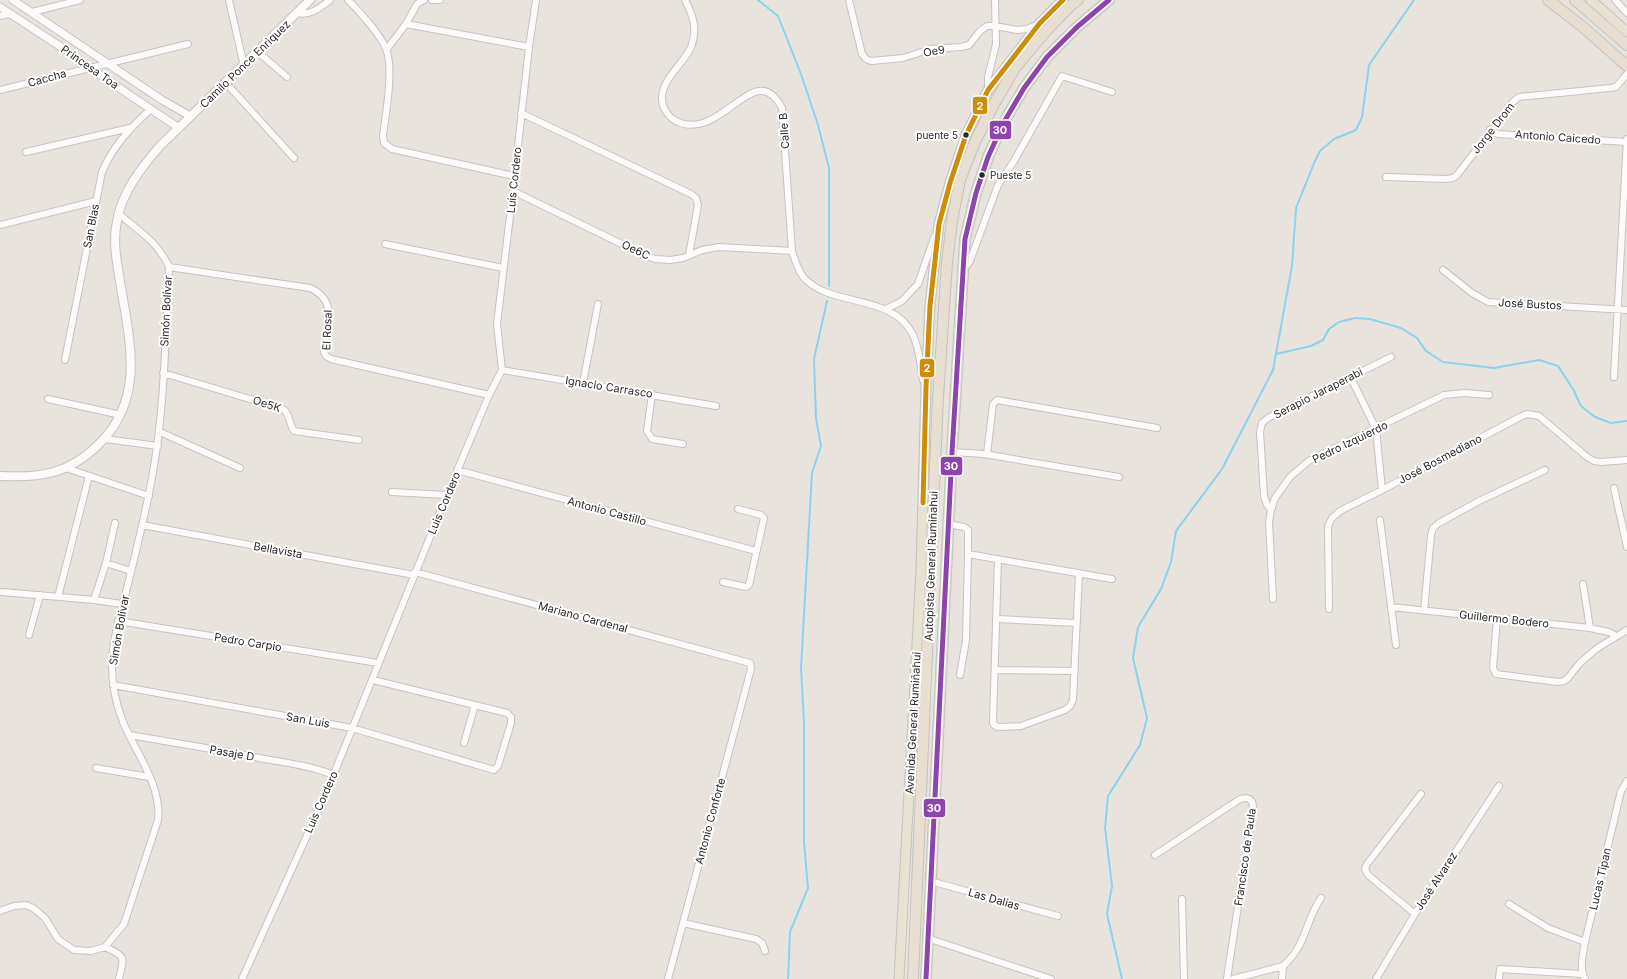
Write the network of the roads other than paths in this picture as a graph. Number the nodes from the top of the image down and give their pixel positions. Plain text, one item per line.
1 (13, 0) edge
2 (80, 0) edge
3 (229, 0) edge
4 (310, 0) edge
5 (330, 0) edge
6 (348, 0) edge
7 (424, 0) edge
8 (432, 0) edge
9 (440, 0) edge
10 (536, 0) edge
11 (685, 0) edge
12 (849, 0) edge
13 (995, 0) edge
14 (1063, 0) edge
15 (1078, 0) edge
16 (1109, 0) edge
17 (1548, 0) edge
18 (1575, 0) edge
19 (1591, 0) edge
20 (1614, 0) edge
21 (0, 7) edge
22 (32, 12) junction
23 (297, 13) junction
24 (1627, 13) edge
25 (10, 14) junction
26 (0, 16) edge
27 (1040, 23) junction
28 (406, 24) junction
29 (995, 26) junction
30 (1627, 32) edge
31 (188, 44) dead end
32 (1627, 45) edge
33 (529, 47) junction
34 (387, 49) junction
35 (258, 52) junction
36 (108, 63) junction
37 (244, 66) junction
38 (1627, 66) edge
39 (88, 67) junction
40 (1627, 74) edge
41 (287, 77) dead end
42 (226, 83) junction
43 (0, 90) edge
44 (988, 90) junction
45 (1112, 92) dead end
46 (151, 109) junction
47 (521, 113) junction
48 (190, 116) junction
49 (130, 128) junction
50 (179, 128) junction
51 (1490, 130) junction
52 (1627, 140) edge
53 (26, 152) dead end
54 (294, 158) dead end
55 (514, 176) junction
56 (1386, 178) dead end
57 (513, 191) junction
58 (96, 201) junction
59 (119, 214) junction
60 (939, 224) junction
61 (0, 225) edge
62 (385, 244) dead end
63 (792, 251) junction
64 (689, 255) junction
65 (169, 267) junction
66 (503, 268) junction
67 (1443, 270) dead end
68 (962, 272) junction
69 (598, 304) dead end
70 (886, 309) junction
71 (1617, 309) junction
72 (1627, 310) edge
73 (1390, 357) dead end
74 (64, 360) dead end
75 (502, 370) junction
76 (164, 373) junction
77 (1350, 376) junction
78 (1614, 377) dead end
79 (583, 383) junction
80 (926, 387) junction
81 (652, 394) junction
82 (489, 395) junction
83 (1489, 395) dead end
84 (48, 399) dead end
85 (716, 406) dead end
86 (121, 415) junction
87 (1157, 428) dead end
88 (1376, 429) junction
89 (160, 432) junction
90 (105, 438) junction
91 (359, 440) dead end
92 (683, 444) dead end
93 (158, 446) junction
94 (952, 452) junction
95 (987, 454) junction
96 (1627, 460) edge
97 (66, 468) junction
98 (240, 468) dead end
99 (457, 470) junction
100 (1545, 470) dead end
101 (0, 476) edge
102 (89, 476) junction
103 (1119, 477) dead end
104 (1614, 488) dead end
105 (1382, 490) junction
106 (392, 492) dead end
107 (447, 495) junction
108 (149, 496) junction
109 (738, 509) dead end
110 (1271, 510) junction
111 (1380, 520) dead end
112 (115, 523) dead end
113 (948, 524) junction
114 (142, 525) junction
115 (1627, 547) edge
116 (756, 551) junction
117 (968, 554) junction
118 (998, 559) junction
119 (106, 563) junction
120 (131, 571) junction
121 (414, 573) junction
122 (1079, 574) junction
123 (1112, 579) dead end
124 (723, 582) dead end
125 (1583, 584) dead end
126 (2, 592) dead end
127 (40, 595) junction
128 (58, 597) junction
129 (1272, 599) dead end
130 (94, 600) junction
131 (122, 604) junction
132 (1391, 607) junction
133 (1329, 608) dead end
134 (1424, 611) junction
135 (997, 619) junction
136 (1496, 619) junction
137 (118, 621) junction
138 (1076, 623) junction
139 (1590, 628) junction
140 (1627, 630) edge
141 (29, 635) dead end
142 (1616, 636) junction
143 (1396, 645) dead end
144 (378, 663) junction
145 (750, 663) joint
146 (995, 670) junction
147 (1074, 671) junction
148 (960, 674) dead end
149 (372, 680) junction
150 (113, 685) junction
151 (475, 705) junction
152 (352, 728) junction
153 (130, 736) junction
154 (464, 743) dead end
155 (96, 768) dead end
156 (333, 775) junction
157 (149, 777) junction
158 (1627, 781) edge
159 (1500, 786) dead end
160 (1421, 794) dead end
161 (1156, 855) dead end
162 (930, 881) junction
163 (1321, 898) dead end
164 (1182, 899) dead end
165 (1509, 904) dead end
166 (0, 911) edge
167 (1415, 914) junction
168 (1058, 916) dead end
169 (683, 923) junction
170 (927, 938) junction
171 (1585, 942) junction
172 (105, 947) junction
173 (765, 951) dead end
174 (1283, 966) junction
175 (1584, 976) edge
176 (119, 979) edge
177 (242, 979) edge
178 (668, 979) edge
179 (899, 979) edge
180 (913, 979) edge
181 (926, 979) edge
182 (1051, 979) edge
183 (1184, 979) edge
184 (1227, 979) edge
185 (1233, 979) edge
186 (1282, 979) edge
187 (1376, 979) edge
188 (1499, 979) edge

1 - 22 street, Princesa Toa
2 - 22 street
3 - 37 street
4 - 23 main road, Camilo Ponce Enrìquez
5 - 23 street
6 - 34 street
7 - 28 street
8 - 9 street
10 - 33 street, Luis Cordero
11 - 63 street, Calle B
12 - 29 street, Oe9
13 - 29 street
14 - 27 main road, Avenida General Rumiñahui
15 - 180 highway, Autopista General Rumiñahui
16 - 68 highway, Autopista General Rumiñahui
17 - 38 highway
18 - 32 highway
19 - 30 main road
20 - 24 street
21 - 25 street, Princesa Toa
22 - 36 street, Princesa Toa
23 - 35 main road, Camilo Ponce Enrìquez
25 - 26 street
25 - 39 street, Princesa Toa
27 - 29 street
27 - 44 main road, Avenida General Rumiñahui
28 - 33 street
28 - 34 street
29 - 44 street
31 - 36 street, Caccha
33 - 47 street, Luis Cordero
34 - 55 street
35 - 37 main road, Camilo Ponce Enrìquez
35 - 41 street
36 - 39 street, Caccha
36 - 48 street, Princesa Toa
37 - 42 main road, Camilo Ponce Enrìquez
39 - 43 street, Caccha
39 - 46 street, Princesa Toa
40 - 51 street, Jorge Drom
42 - 48 main road, Camilo Ponce Enrìquez
42 - 54 street
44 - 60 main road, Avenida General Rumiñahui
45 - 68 street
46 - 49 street, San Blas
46 - 50 street, Princesa Toa
47 - 55 street, Luis Cordero
47 - 64 street
48 - 50 main road, Camilo Ponce Enrìquez
49 - 53 street
49 - 58 street, San Blas
50 - 59 main road, Camilo Ponce Enrìquez
51 - 52 street, Antonio Caicedo
51 - 56 street, Jorge Drom
52 - 71 street
55 - 57 street, Luis Cordero
57 - 64 street, Oe6C
57 - 66 street, Luis Cordero
58 - 61 street
58 - 74 street, San Blas
59 - 65 street, Simón Bolívar
59 - 86 main road, Camilo Ponce Enrìquez
60 - 70 street
60 - 80 main road, Avenida General Rumiñahui
62 - 66 street
63 - 64 street, Oe6C
63 - 70 street, Calle B
65 - 76 street, Simón Bolívar
65 - 82 street, El Rosal
66 - 75 street, Luis Cordero
67 - 71 street, José Bustos
68 - 94 highway, Autopista General Rumiñahui
69 - 79 street
70 - 80 street, Calle B
71 - 72 street, José Bustos
71 - 78 street
73 - 77 street, Serapio Jaraperabi
75 - 79 street, Ignacio Carrasco
75 - 82 street, Luis Cordero
76 - 89 street, Simón Bolívar
76 - 91 street, Oe5K
77 - 88 street
77 - 110 street, Serapio Jaraperabi
79 - 81 street, Ignacio Carrasco
80 - 179 main road, Avenida General Rumiñahui
81 - 85 street, Ignacio Carrasco
81 - 92 street
82 - 99 street, Luis Cordero
83 - 88 street, Pedro Izquierdo
84 - 86 street
86 - 90 main road, Camilo Ponce Enrìquez
87 - 95 street
88 - 105 street
88 - 110 street, Pedro Izquierdo
89 - 93 street, Simón Bolívar
89 - 98 street
90 - 93 street
90 - 97 main road, Camilo Ponce Enrìquez
93 - 108 street, Simón Bolívar
94 - 95 street
94 - 113 highway, Autopista General Rumiñahui
95 - 103 street
96 - 105 street, José Bosmediano
97 - 101 main road, Camilo Ponce Enrìquez
97 - 102 street
99 - 107 street, Luis Cordero
99 - 116 street, Antonio Castillo
100 - 134 street
102 - 108 street
102 - 128 street
104 - 115 street
105 - 133 street, José Bosmediano
106 - 107 street
107 - 121 street, Luis Cordero
108 - 114 street, Simón Bolívar
109 - 116 street
110 - 129 street, Pedro Izquierdo
111 - 132 street
112 - 119 street
113 - 117 street
113 - 162 highway, Autopista General Rumiñahui
114 - 120 street, Simón Bolívar
114 - 121 street, Bellavista
116 - 124 street
117 - 118 street
117 - 148 street
118 - 122 street
118 - 135 street
119 - 120 street
119 - 130 street
120 - 131 street, Simón Bolívar
121 - 144 street, Luis Cordero
121 - 145 street, Mariano Cardenal
122 - 123 street
122 - 138 street
125 - 139 street
126 - 127 street
127 - 128 street
127 - 141 street
128 - 130 street
130 - 131 street
131 - 137 street, Simón Bolívar
132 - 134 street, Guillermo Bodero
132 - 143 street
134 - 136 street, Guillermo Bodero
135 - 138 street
135 - 146 street
136 - 139 street, Guillermo Bodero
136 - 142 street
137 - 144 street, Pedro Carpio
137 - 150 street, Simón Bolívar
138 - 147 street
139 - 142 street, Guillermo Bodero
140 - 142 street
144 - 149 street, Luis Cordero
145 - 169 street, Antonio Conforte
146 - 147 street
146 - 147 street
149 - 151 street
149 - 152 street, Luis Cordero
150 - 152 street, San Luis
150 - 153 street, Simón Bolívar
151 - 152 street, San Luis
151 - 154 street
152 - 156 street, Luis Cordero
153 - 156 street, Pasaje D
153 - 157 street, Simón Bolívar
155 - 157 street
156 - 177 street, Luis Cordero
157 - 172 street, Simón Bolívar
158 - 171 street, Lucas Tipan
159 - 167 street, José Alvarez
160 - 167 street
161 - 184 street, Francisco de Paula
162 - 168 street, Las Dalias
162 - 170 highway, Autopista General Rumiñahui
163 - 174 street
164 - 183 street
165 - 171 street
166 - 172 street
167 - 187 street, José Alvarez
169 - 173 street
169 - 178 street, Antonio Conforte
170 - 181 highway, Autopista General Rumiñahui
170 - 182 street
171 - 175 street, Lucas Tipan
172 - 176 street
174 - 185 street
174 - 186 street
175 - 188 street

